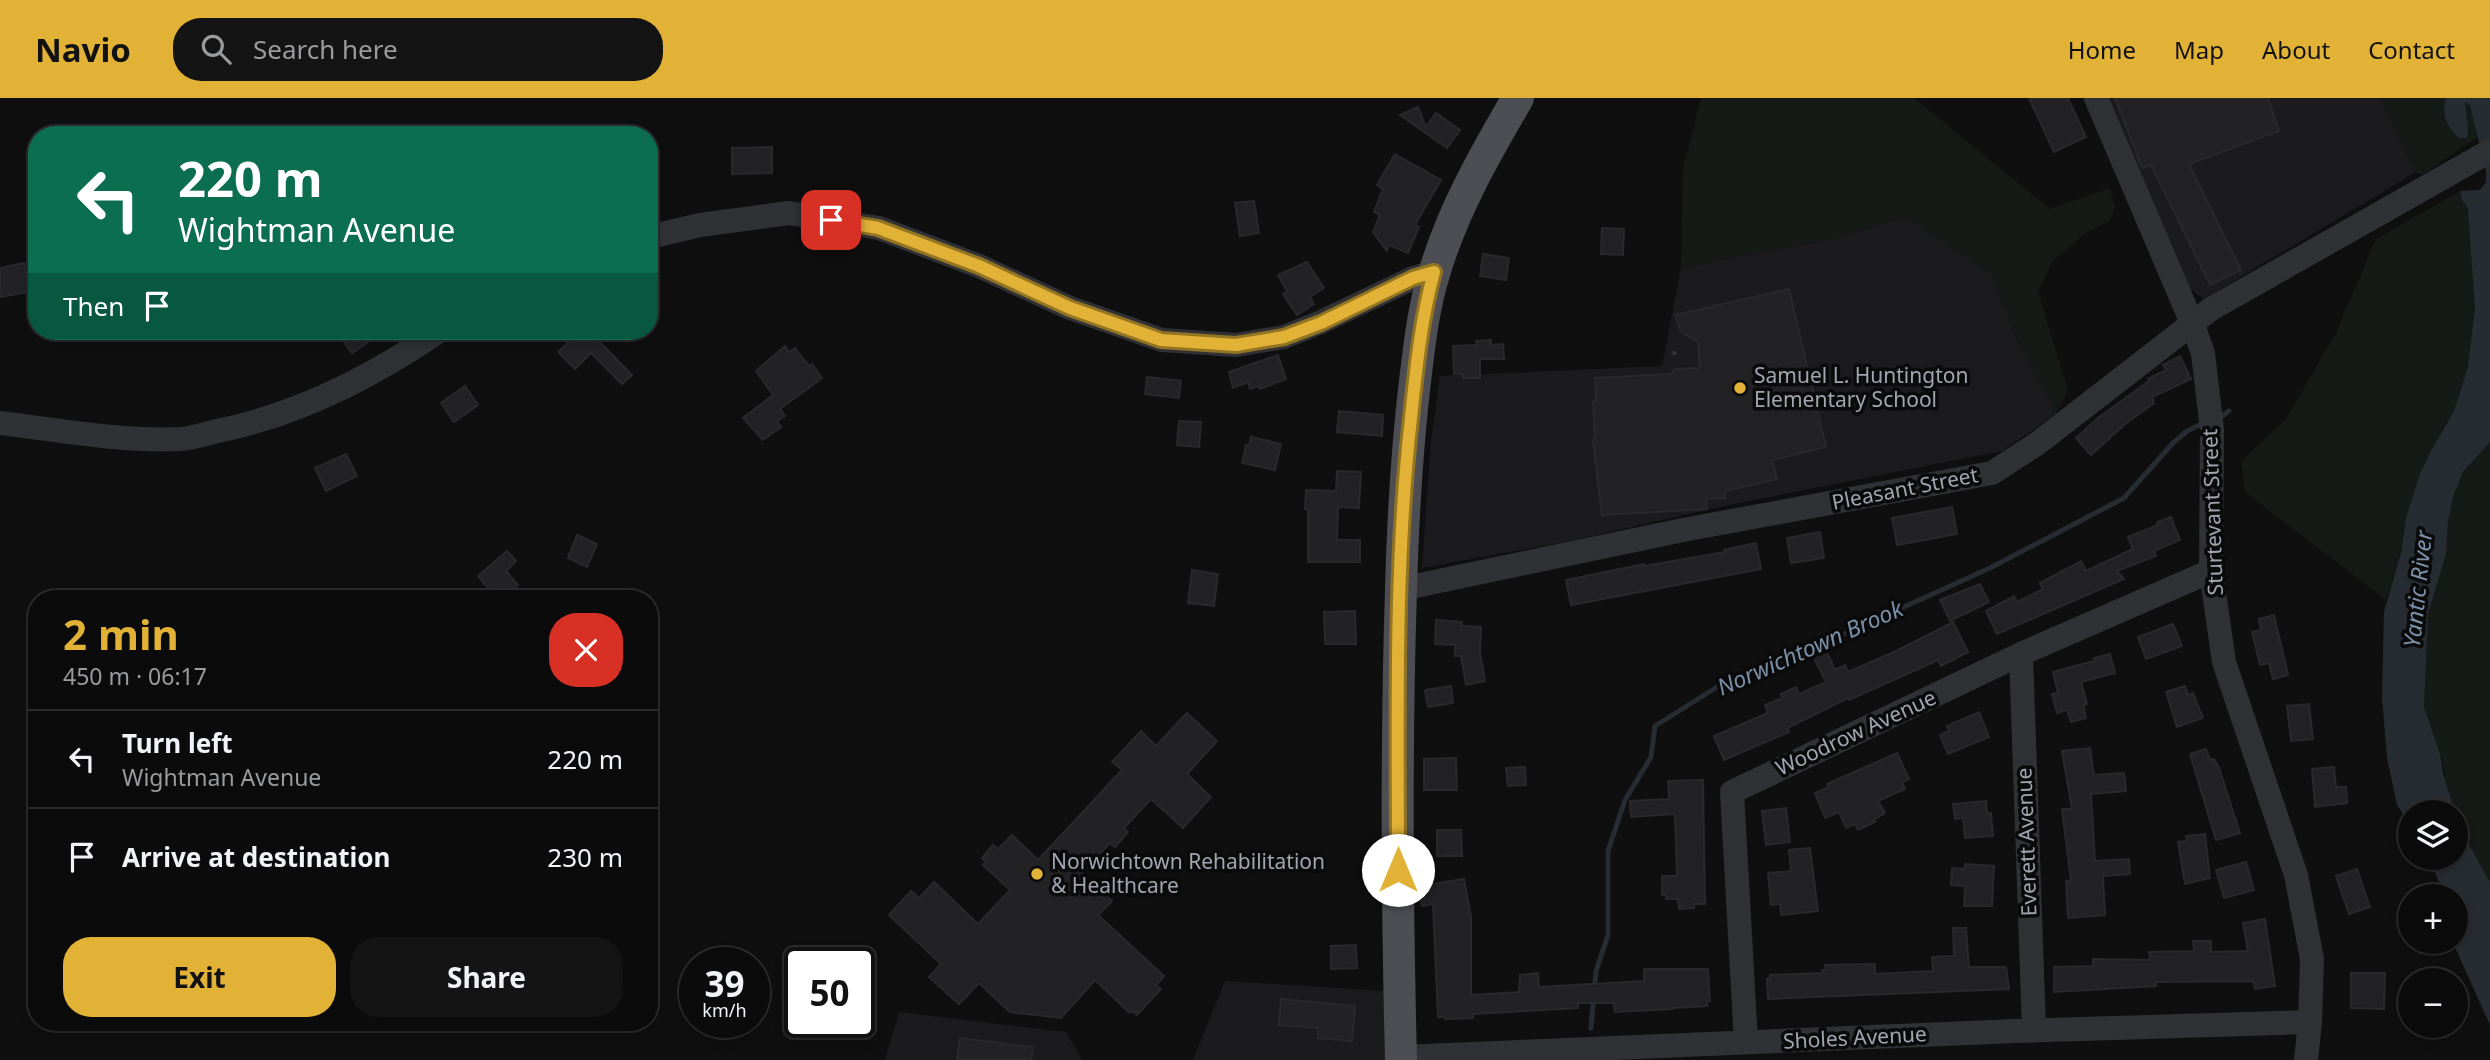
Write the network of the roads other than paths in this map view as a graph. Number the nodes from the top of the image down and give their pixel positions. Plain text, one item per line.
1 (1518, 98) edge
2 (2096, 98) edge
3 (2490, 150) edge
4 (658, 235) edge
5 (1434, 272) junction
6 (2192, 323) junction
7 (425, 340) edge
8 (0, 424) edge
9 (2211, 572) junction
10 (1401, 589) junction
11 (2021, 654) junction
12 (2311, 1022) junction
13 (2034, 1030) junction
14 (1745, 1042) junction
15 (1401, 1058) edge
16 (2305, 1060) edge

1 - 5 main road
2 - 6 street, Sturtevant Street
3 - 6 street, Pleasant Street
4 - 5 street
5 - 10 main road
6 - 9 street, Sturtevant Street
6 - 10 street, Pleasant Street
7 - 8 street
9 - 11 street, Woodrow Avenue
9 - 12 street, Sturtevant Street
10 - 15 main road
11 - 13 street, Everett Avenue
11 - 14 street, Woodrow Avenue
12 - 13 street, Sholes Avenue
12 - 16 street, Sturtevant Street
13 - 14 street, Sholes Avenue
14 - 15 street, Sholes Avenue

